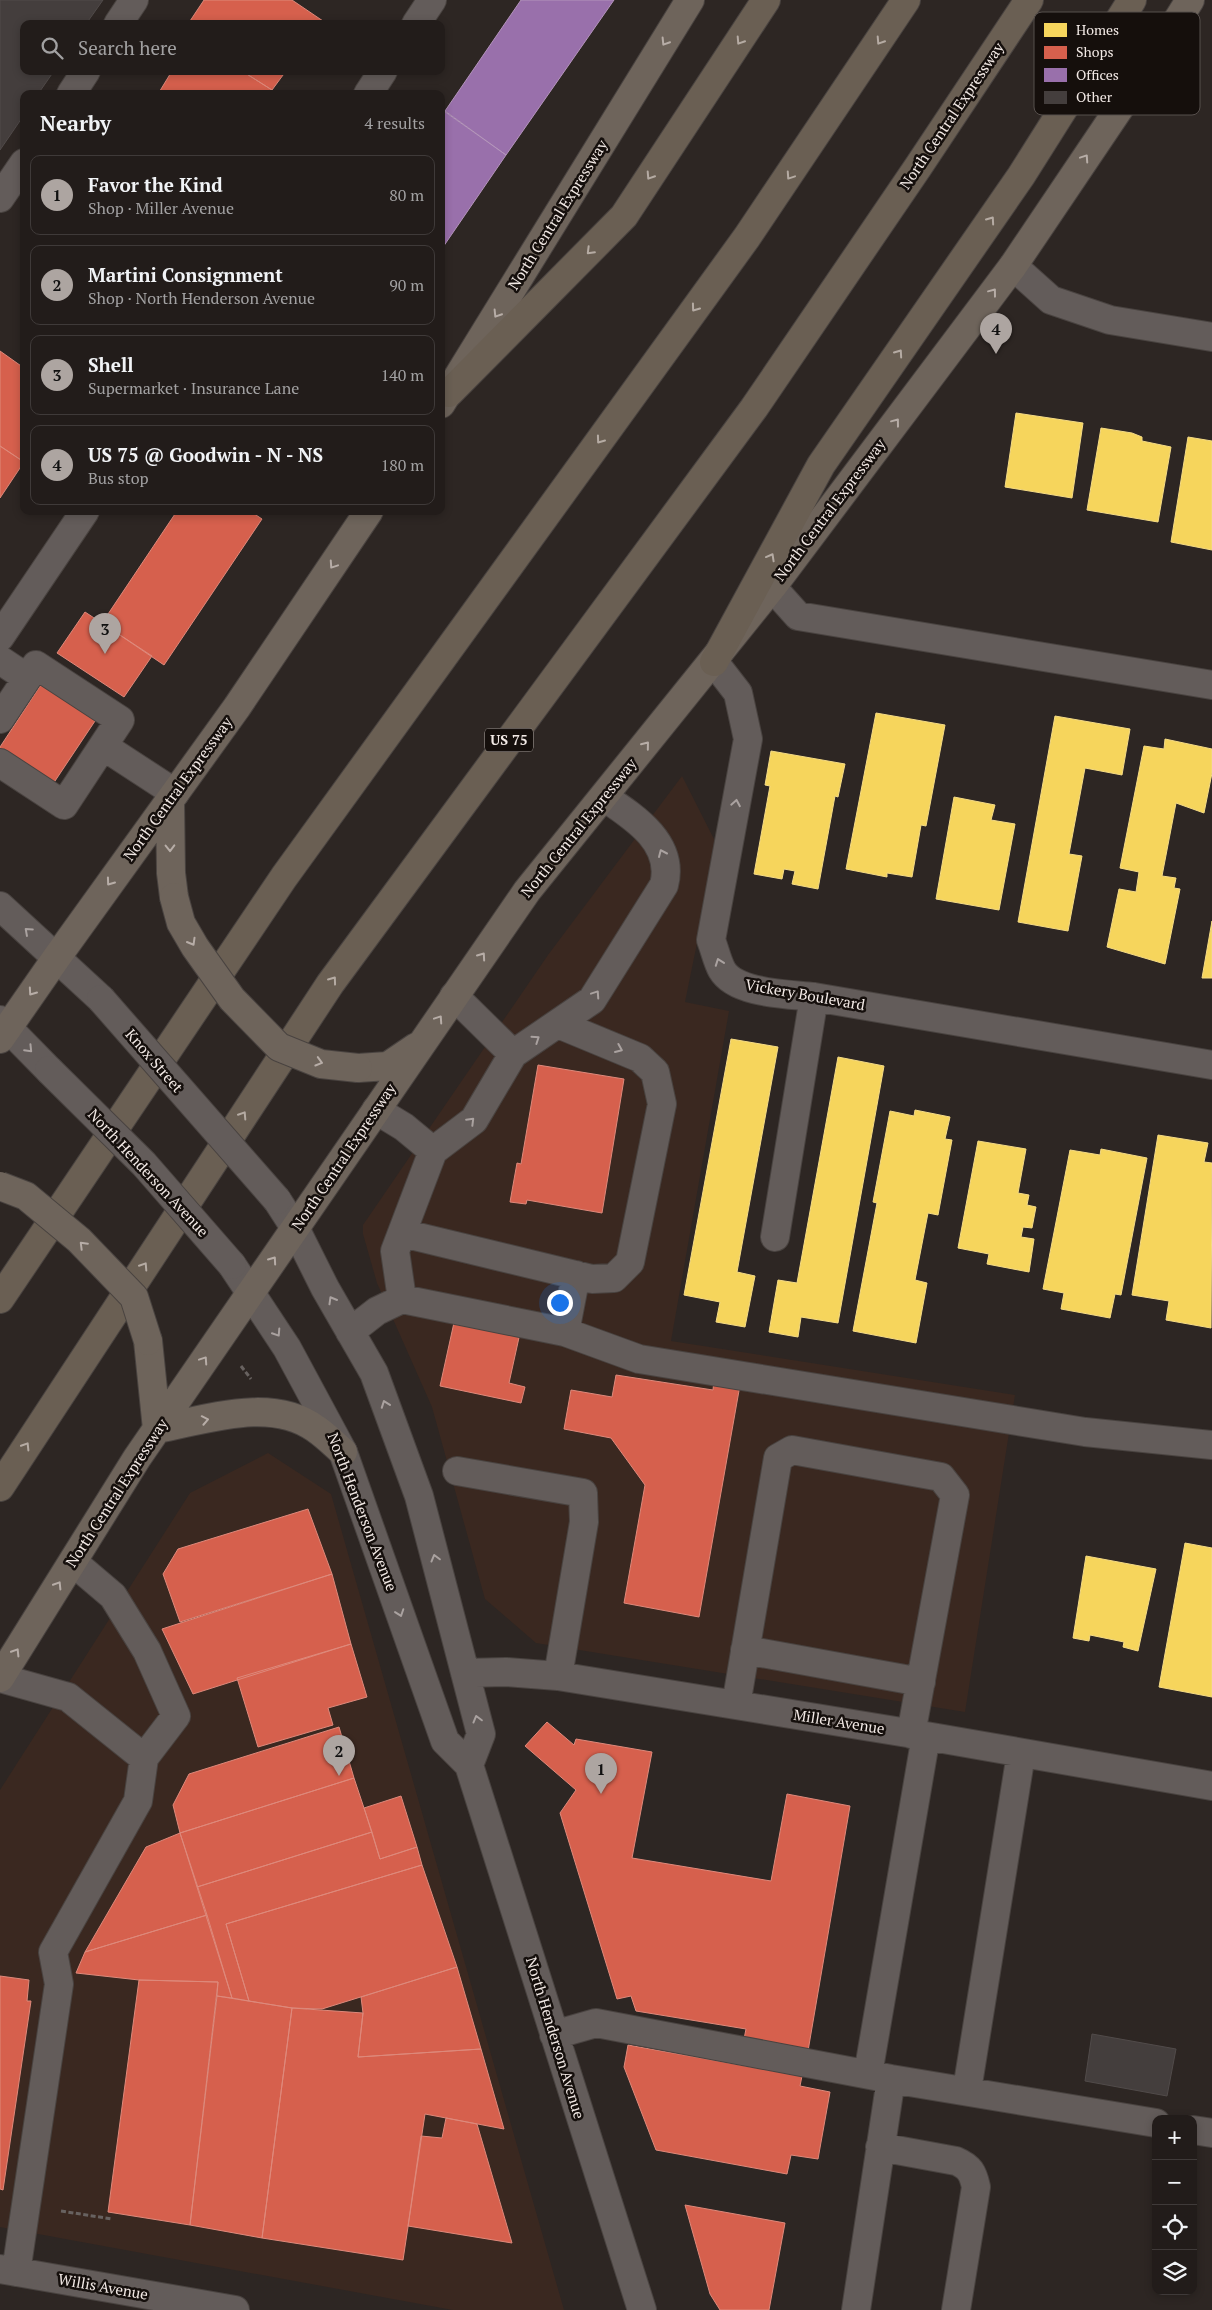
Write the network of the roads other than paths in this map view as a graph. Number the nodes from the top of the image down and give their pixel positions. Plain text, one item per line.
1 (134, 0) edge
2 (432, 0) edge
3 (690, 0) edge
4 (766, 0) edge
5 (906, 0) edge
6 (1028, 0) edge
7 (1132, 0) edge
8 (1190, 0) edge
9 (1124, 12) edge
10 (1182, 12) edge
11 (121, 20) edge
12 (419, 20) edge
13 (83, 75) edge
14 (381, 75) edge
15 (74, 90) edge
16 (371, 90) edge
17 (1059, 115) edge
18 (1115, 115) edge
19 (20, 169) edge
20 (0, 198) edge
21 (1013, 266) junction
22 (1212, 337) edge
23 (445, 398) edge
24 (82, 515) edge
25 (366, 515) edge
26 (772, 587) junction
27 (0, 637) edge
28 (0, 660) edge
29 (714, 662) junction
30 (27, 678) junction
31 (1212, 685) edge
32 (0, 719) edge
33 (103, 746) junction
34 (0, 763) edge
35 (172, 796) junction
36 (604, 796) junction
37 (0, 906) edge
38 (57, 957) junction
39 (454, 996) junction
40 (814, 997) junction
41 (558, 1024) junction
42 (3, 1029) edge
43 (423, 1042) junction
44 (513, 1054) junction
45 (1212, 1065) edge
46 (376, 1110) junction
47 (433, 1151) junction
48 (0, 1186) edge
49 (295, 1228) junction
50 (402, 1233) junction
51 (775, 1237) dead end
52 (576, 1274) junction
53 (251, 1292) junction
54 (0, 1299) edge
55 (402, 1299) junction
56 (350, 1332) junction
57 (565, 1332) junction
58 (157, 1429) junction
59 (1212, 1444) edge
60 (342, 1452) junction
61 (457, 1471) dead end
62 (0, 1487) edge
63 (72, 1562) junction
64 (745, 1650) junction
65 (465, 1673) junction
66 (558, 1676) junction
67 (0, 1678) edge
68 (921, 1682) junction
69 (736, 1705) junction
70 (918, 1735) junction
71 (1020, 1754) junction
72 (144, 1758) junction
73 (469, 1765) junction
74 (1212, 1786) edge
75 (554, 2035) junction
76 (880, 2076) junction
77 (967, 2090) junction
78 (1152, 2122) edge
79 (1197, 2131) edge
80 (1212, 2133) edge
81 (880, 2147) junction
82 (8, 2271) edge
83 (235, 2310) edge
84 (642, 2310) edge
85 (856, 2310) edge
86 (956, 2310) edge

1 - 11 street
2 - 12 street
3 -> 23 main road, North Central Expressway
4 -> 23 highway
5 -> 54 highway
62 -> 6 highway, North Central Expressway / US 75
9 -> 7 highway
10 -> 8 main road, North Central Expressway
13 - 15 street
14 - 16 street
29 -> 17 highway
21 -> 18 main road, North Central Expressway
19 - 20 street
21 - 22 street
26 -> 21 main road, North Central Expressway
24 - 27 street
25 -> 35 main road, North Central Expressway
26 - 29 main road, North Central Expressway
26 - 31 street
28 - 30 street
36 -> 29 main road, North Central Expressway
40 -> 29 street, Vickery Boulevard
30 - 32 street
30 - 33 street
33 - 34 street
33 - 35 street
35 -> 38 main road, North Central Expressway
35 -> 43 main road, bridge
39 -> 36 main road, North Central Expressway
41 -> 36 street
38 -> 37 street, Knox Street
38 -> 42 main road, North Central Expressway
38 - 49 street, Knox Street, bridge
43 -> 39 main road, North Central Expressway
39 - 44 street
40 - 45 street, Vickery Boulevard
40 - 51 street
44 -> 41 street
41 -> 52 street
42 -> 53 street, North Henderson Avenue, bridge
43 - 46 main road, North Central Expressway
47 -> 44 street
46 - 47 street
46 - 49 main road, North Central Expressway
47 - 50 street
58 -> 48 main road, bridge
53 -> 49 main road, North Central Expressway
56 -> 49 street
50 - 52 street
50 - 55 street
52 - 57 street
58 -> 53 main road, North Central Expressway
53 -> 60 street, North Henderson Avenue
55 - 56 street
55 - 57 street
65 -> 56 street
57 - 59 street
58 -> 60 main road
58 - 63 main road, North Central Expressway
60 -> 73 street, North Henderson Avenue
61 - 66 street
67 -> 63 main road, North Central Expressway
63 - 72 street
64 - 68 street
64 - 68 street
64 - 69 street
65 - 66 street, Miller Avenue
73 -> 65 street
66 - 69 street, Miller Avenue
67 - 72 street
68 - 70 street
69 - 70 street, Miller Avenue
70 - 71 street, Miller Avenue
70 - 76 street
71 - 74 street, Miller Avenue
71 - 77 street
72 - 82 street
73 - 75 street, North Henderson Avenue
75 - 76 street
75 - 84 street, North Henderson Avenue
76 - 77 street
76 - 81 street
77 - 78 street
79 - 80 street
81 - 85 street
81 - 86 street
82 - 83 street, Willis Avenue

